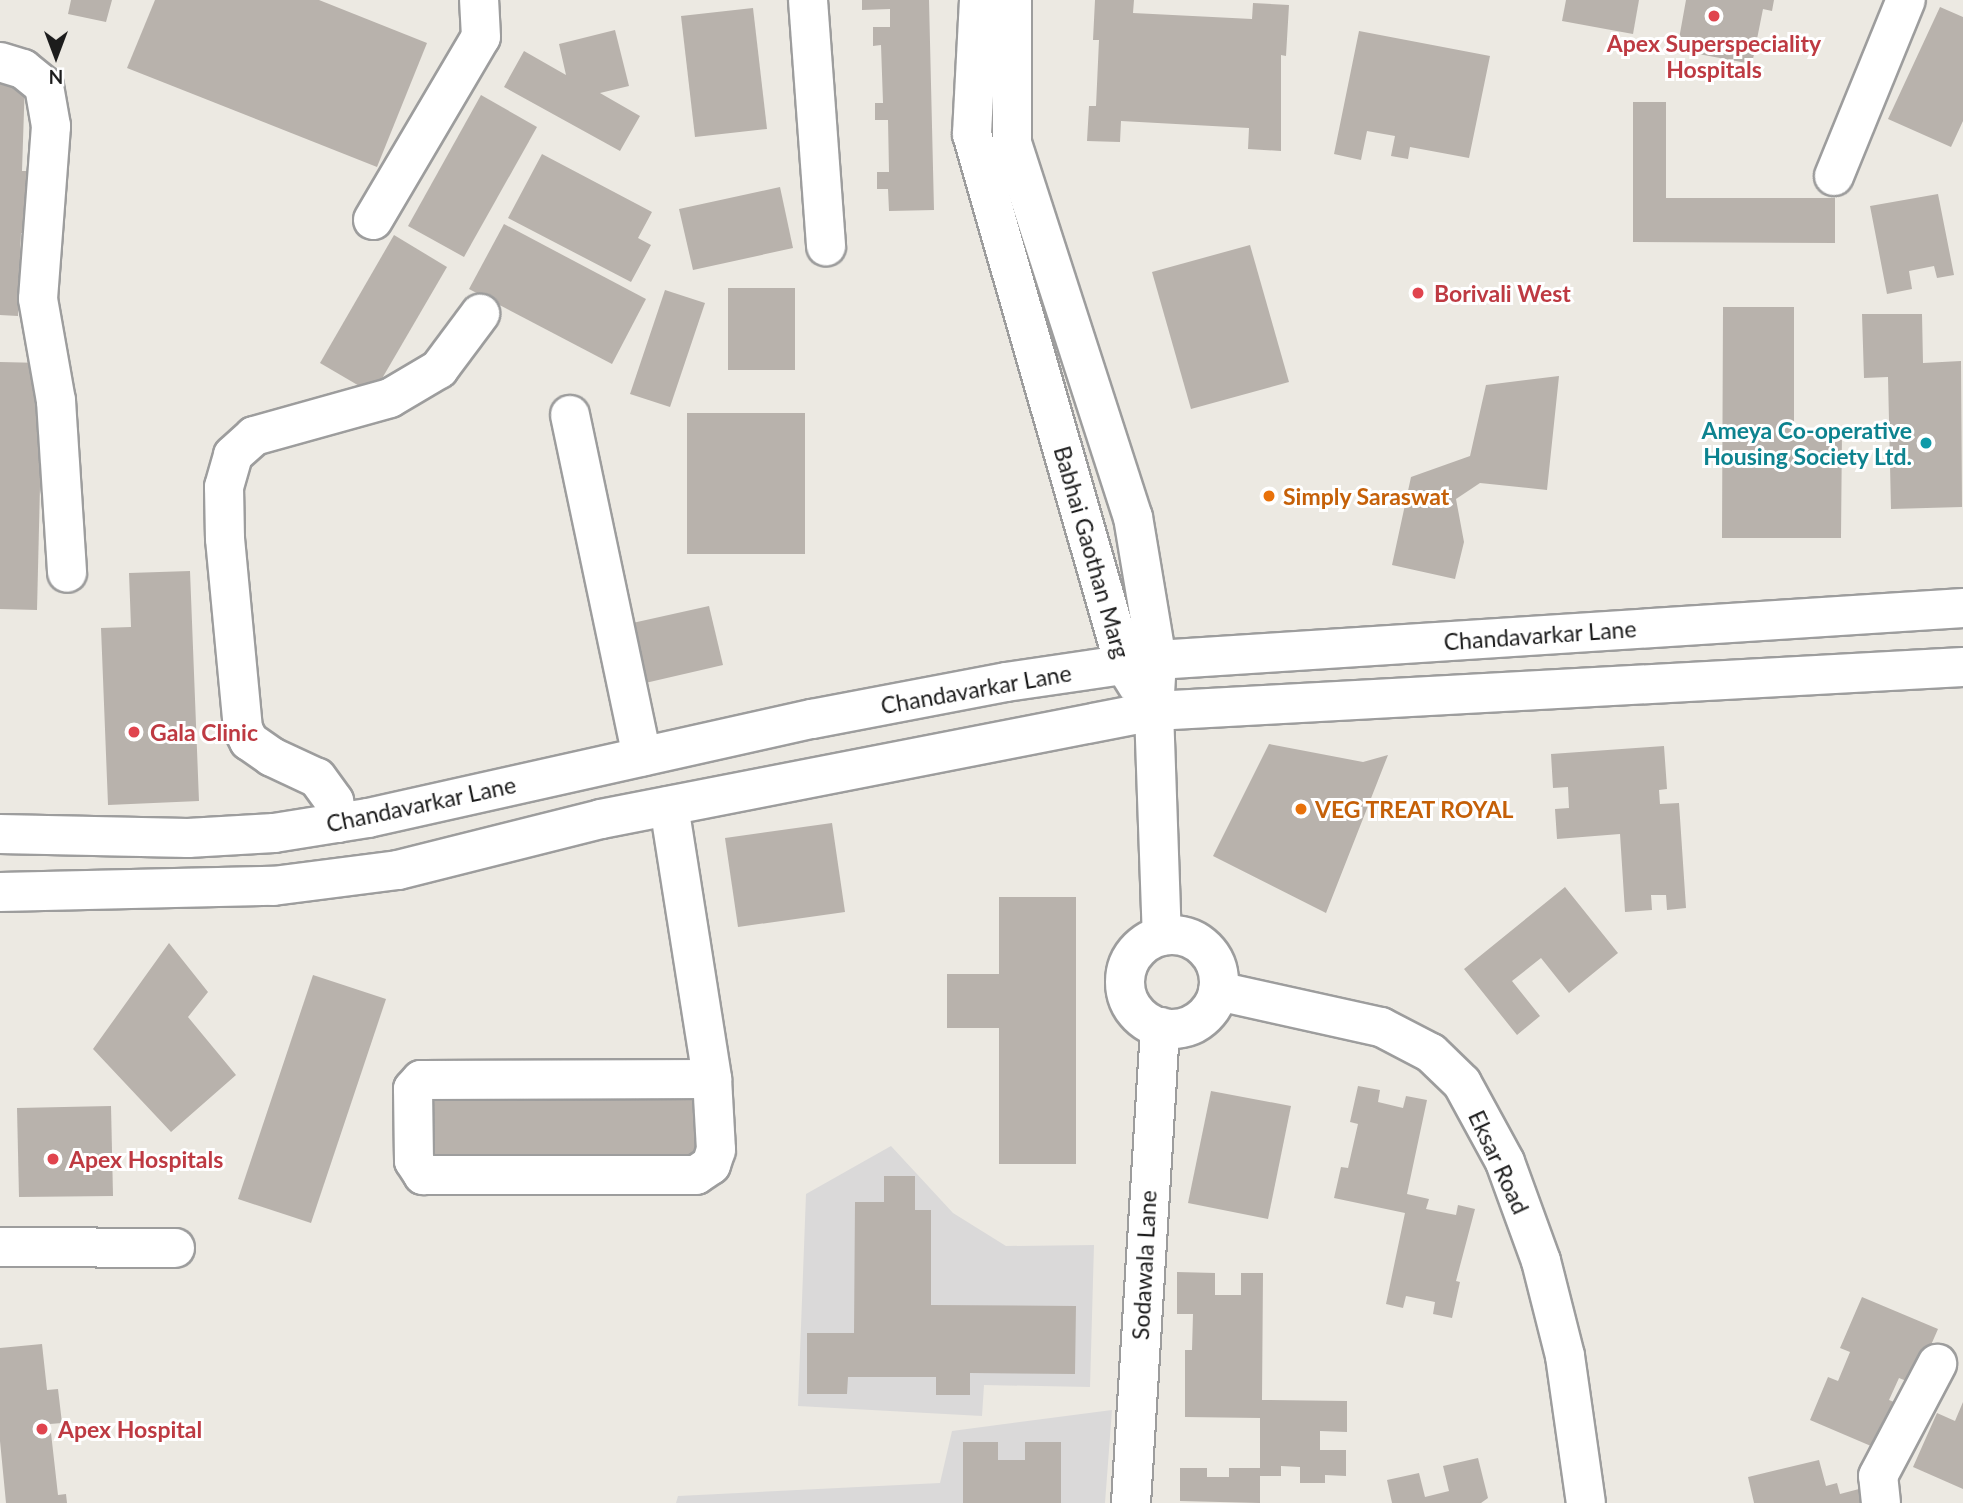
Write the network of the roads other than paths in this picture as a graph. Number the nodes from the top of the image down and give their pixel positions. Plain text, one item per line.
1 (479, 0) edge
2 (808, 0) edge
3 (979, 0) edge
4 (1012, 0) edge
5 (1906, 0) edge
6 (0, 62) edge
7 (1834, 176) dead end
8 (373, 220) dead end
9 (825, 246) dead end
10 (480, 314) dead end
11 (570, 415) dead end
12 (67, 573) dead end
13 (1963, 608) edge
14 (1140, 662) junction
15 (1963, 667) edge
16 (1154, 711) junction
17 (642, 756) junction
18 (669, 806) junction
19 (338, 823) junction
20 (0, 834) edge
21 (0, 892) edge
22 (1162, 936) junction
23 (1218, 991) junction
24 (1160, 1027) junction
25 (712, 1079) junction
26 (0, 1247) edge
27 (175, 1248) dead end
28 (1937, 1364) dead end
29 (1131, 1503) edge
30 (1586, 1503) edge
31 (1881, 1503) edge

1 - 8 street
2 - 9 street
3 - 14 street, Babhai Gaothan Marg
4 - 14 street, Babhai Gaothan Marg
5 - 7 street
6 - 12 street
10 - 19 street
11 - 17 street
13 - 14 street, Chandavarkar Lane
14 - 16 street, Babhai Gaothan Marg
14 - 17 street, Chandavarkar Lane
15 - 16 street
16 - 18 street
16 - 22 street
17 - 19 street, Chandavarkar Lane
18 - 21 street
18 - 25 street
19 - 20 street, Chandavarkar Lane
22 - 23 street
22 - 24 street
23 - 24 street
23 - 30 street, Eksar Road
24 - 29 street, Sodawala Lane
25 - 25 street
26 - 27 street
28 - 31 street

